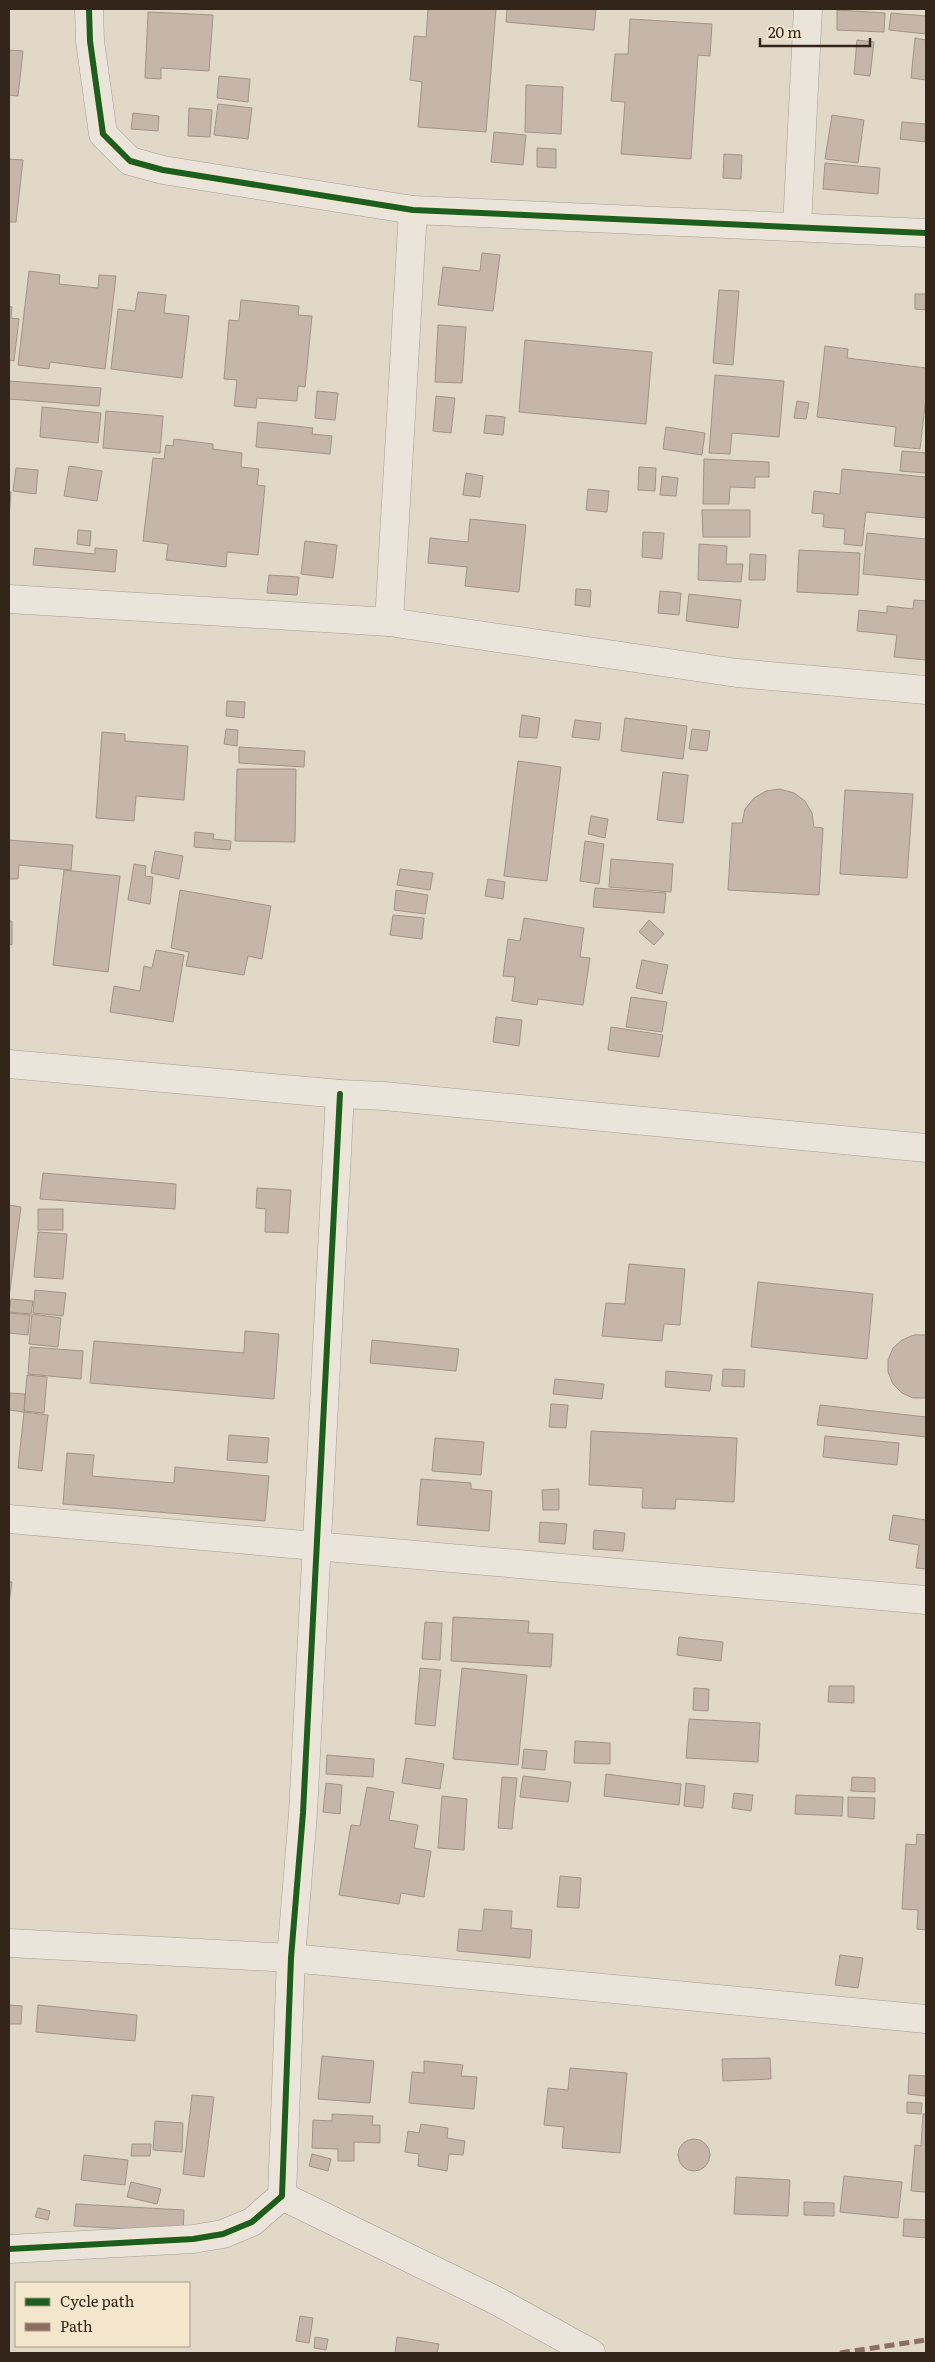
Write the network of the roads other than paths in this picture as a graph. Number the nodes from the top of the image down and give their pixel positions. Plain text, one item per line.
1 (89, 9) edge
2 (808, 9) edge
3 (412, 210) junction
4 (798, 226) junction
5 (926, 233) edge
6 (9, 599) edge
7 (389, 622) junction
8 (926, 690) edge
9 (9, 1064) edge
10 (340, 1094) junction
11 (926, 1148) edge
12 (9, 1519) edge
13 (316, 1546) junction
14 (926, 1600) edge
15 (9, 1943) edge
16 (291, 1958) junction
17 (926, 2019) edge
18 (282, 2196) junction
19 (9, 2249) edge
20 (591, 2353) edge

1 - 3 street
2 - 4 street
3 - 4 street
3 - 7 street
4 - 5 street
6 - 7 street
7 - 8 street
9 - 10 street
10 - 11 street
10 - 13 street
12 - 13 street
13 - 14 street
13 - 16 street
15 - 16 street
16 - 17 street
16 - 18 street
18 - 19 street
18 - 20 street

